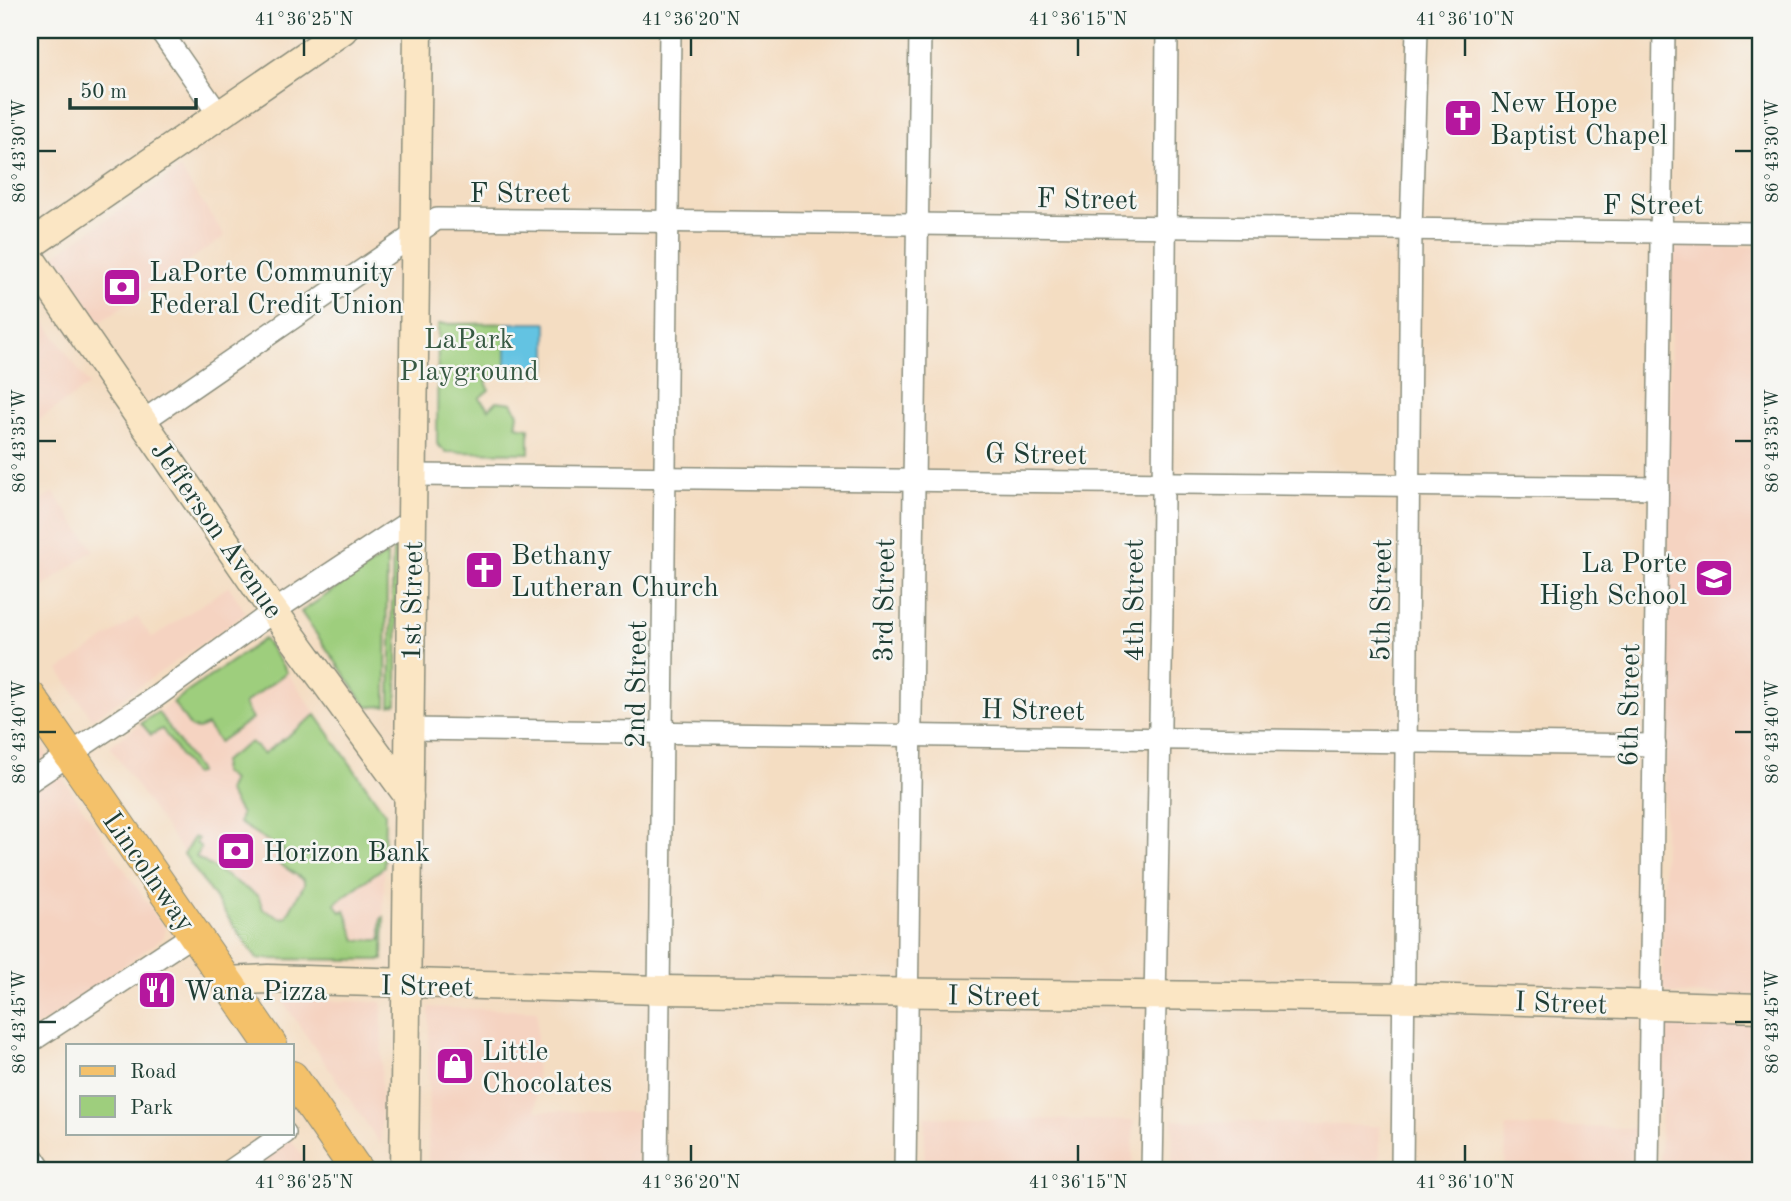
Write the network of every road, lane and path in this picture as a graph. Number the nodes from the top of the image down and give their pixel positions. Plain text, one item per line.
1 (160, 30) edge
2 (343, 30) edge
3 (418, 30) edge
4 (670, 30) edge
5 (920, 30) edge
6 (1167, 30) edge
7 (1417, 30) edge
8 (1664, 30) edge
9 (219, 115) junction
10 (668, 220) junction
11 (916, 223) junction
12 (1165, 227) junction
13 (1411, 230) junction
14 (415, 232) junction
15 (1662, 232) junction
16 (1761, 233) edge
17 (30, 245) edge
18 (30, 258) edge
19 (143, 421) junction
20 (413, 475) junction
21 (666, 478) junction
22 (912, 480) junction
23 (1162, 482) junction
24 (1409, 486) junction
25 (1658, 488) junction
26 (413, 519) junction
27 (274, 611) junction
28 (30, 697) edge
29 (409, 729) junction
30 (662, 733) junction
31 (909, 735) junction
32 (1158, 738) junction
33 (1407, 742) junction
34 (1655, 745) junction
35 (69, 754) junction
36 (30, 781) edge
37 (409, 797) junction
38 (194, 934) junction
39 (226, 981) junction
40 (407, 985) junction
41 (660, 990) junction
42 (906, 993) junction
43 (1154, 996) junction
44 (1404, 999) junction
45 (1650, 1006) junction
46 (1761, 1008) edge
47 (30, 1042) edge
48 (270, 1044) edge
49 (294, 1084) edge
50 (304, 1120) edge
51 (284, 1134) edge
52 (30, 1153) edge
53 (42, 1171) edge
54 (230, 1171) edge
55 (357, 1171) edge
56 (404, 1171) edge
57 (657, 1171) edge
58 (905, 1171) edge
59 (1152, 1171) edge
60 (1402, 1171) edge
61 (1648, 1171) edge

1 - 9 street
2 - 9 street
3 - 14 street, 1st Street
4 - 10 street, 2nd Street
5 - 11 street, 3rd Street
6 - 12 street, 4th Street
7 - 13 street, 5th Street
8 - 15 street, 6th Street
9 - 17 street
10 - 11 street, F Street
10 - 14 street, F Street
10 - 21 street, 2nd Street
11 - 12 street, F Street
11 - 22 street, 3rd Street
12 - 13 street, F Street
12 - 23 street, 4th Street
13 - 15 street, F Street
13 - 24 street, 5th Street
14 - 19 street, F Street
14 - 20 street, 1st Street
15 - 16 street, F Street
15 - 25 street, 6th Street
18 - 19 street, Jefferson Avenue
19 - 27 street, Jefferson Avenue
20 - 21 street, G Street
20 - 26 street, 1st Street
21 - 22 street, G Street
21 - 30 street, 2nd Street
22 - 23 street, G Street
22 - 31 street, 3rd Street
23 - 24 street, G Street
23 - 32 street, 4th Street
24 - 25 street, G Street
24 - 33 street, 5th Street
25 - 34 street, 6th Street
26 - 27 street
26 - 29 street, 1st Street
27 - 35 street
27 - 37 street, Jefferson Avenue
28 - 35 main road, Lincolnway
29 - 30 street, H Street
29 - 37 street, 1st Street
30 - 31 street, H Street
30 - 41 street, 2nd Street
31 - 32 street, H Street
31 - 42 street, 3rd Street
32 - 33 street, H Street
32 - 43 street, 4th Street
33 - 34 street, H Street
33 - 44 street, 5th Street
34 - 45 street, 6th Street
35 - 36 street
35 - 38 main road, Lincolnway
37 - 40 street, 1st Street
38 - 39 main road, Lincolnway
38 - 47 street
39 - 40 street, I Street
39 - 48 main road, Lincolnway
40 - 41 street, I Street
40 - 56 street, 1st Street
41 - 42 street, I Street
41 - 57 street, 2nd Street
42 - 43 street, I Street
42 - 58 street, 3rd Street
43 - 44 street, I Street
43 - 59 street, 4th Street
44 - 45 street, I Street
44 - 60 street, 5th Street
45 - 46 street, I Street
45 - 61 street, 6th Street
49 - 50 main road
50 - 55 main road
51 - 54 street
52 - 53 street

